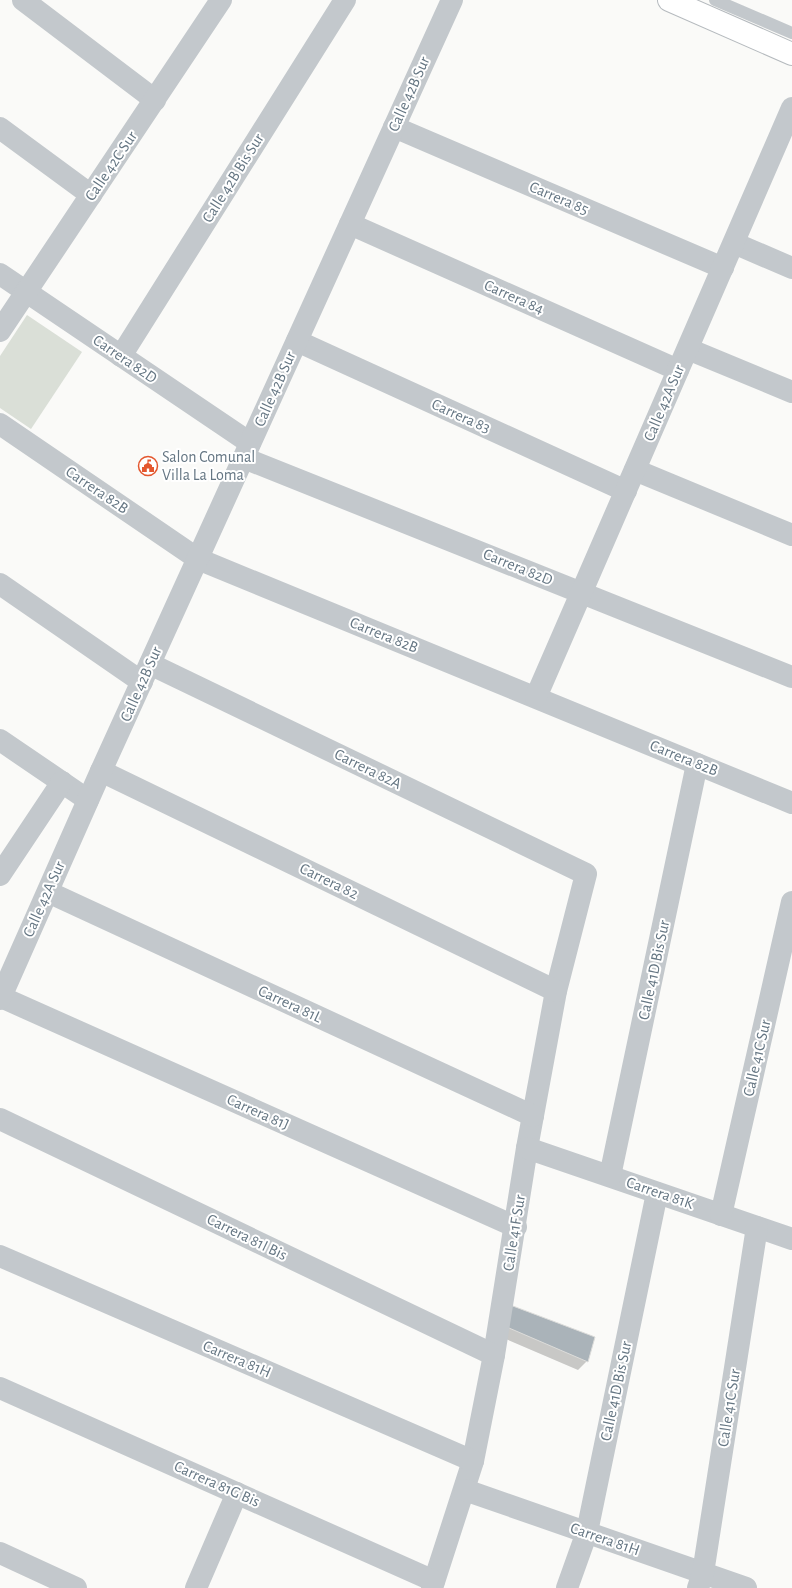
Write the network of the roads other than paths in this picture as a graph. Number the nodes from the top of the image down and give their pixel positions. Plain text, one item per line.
1 (23, 0) edge
2 (221, 0) edge
3 (345, 0) edge
4 (452, 0) edge
5 (669, 0) edge
6 (715, 0) edge
7 (792, 33) edge
8 (792, 54) edge
9 (155, 100) junction
10 (792, 108) edge
11 (394, 127) junction
12 (0, 128) edge
13 (91, 195) junction
14 (350, 224) junction
15 (734, 242) junction
16 (723, 268) junction
17 (792, 268) edge
18 (0, 274) edge
19 (26, 292) junction
20 (0, 332) edge
21 (297, 341) junction
22 (688, 349) junction
23 (121, 356) junction
24 (678, 370) junction
25 (792, 392) edge
26 (0, 424) edge
27 (247, 451) junction
28 (635, 470) junction
29 (626, 491) junction
30 (792, 535) edge
31 (198, 559) junction
32 (0, 584) edge
33 (582, 593) junction
34 (146, 673) junction
35 (792, 676) edge
36 (536, 697) junction
37 (0, 740) edge
38 (697, 764) junction
39 (101, 771) junction
40 (62, 782) junction
41 (88, 800) junction
42 (792, 803) edge
43 (586, 874) joint
44 (0, 875) edge
45 (48, 892) junction
46 (792, 902) edge
47 (556, 991) junction
48 (0, 998) edge
49 (533, 1116) junction
50 (0, 1119) edge
51 (527, 1148) junction
52 (610, 1176) junction
53 (657, 1193) junction
54 (722, 1215) junction
55 (516, 1227) junction
56 (757, 1227) junction
57 (792, 1239) edge
58 (0, 1256) edge
59 (494, 1355) junction
60 (0, 1388) edge
61 (473, 1461) junction
62 (465, 1490) junction
63 (238, 1493) junction
64 (587, 1532) junction
65 (0, 1553) edge
66 (700, 1580) edge
67 (433, 1584) edge
68 (76, 1588) edge
69 (196, 1588) edge
70 (568, 1588) edge
71 (746, 1588) edge

1 - 9 street
2 - 9 street, Calle 42C Sur
3 - 23 street, Calle 42B Bis Sur
4 - 11 street, Calle 42B Sur
5 - 8 main road
6 - 7 lane
9 - 13 street, Calle 42C Sur
10 - 15 street, Calle 42A Sur
11 - 14 street, Calle 42B Sur
11 - 16 street, Carrera 85
12 - 13 street
13 - 19 street, Calle 42C Sur
14 - 21 street, Calle 42B Sur
14 - 24 street, Carrera 84
15 - 16 street, Calle 42A Sur
15 - 17 street
16 - 22 street, Calle 42A Sur
18 - 19 street, Carrera 82D
19 - 20 street, Calle 42C Sur
19 - 23 street, Carrera 82D
21 - 27 street, Calle 42B Sur
21 - 29 street, Carrera 83
22 - 24 street, Calle 42A Sur
22 - 25 street
23 - 27 street, Carrera 82D
24 - 28 street, Calle 42A Sur
26 - 31 street, Carrera 82B
27 - 31 street, Calle 42B Sur
27 - 33 street, Carrera 82D
28 - 29 street, Calle 42A Sur
28 - 30 street
29 - 33 street, Calle 42A Sur
31 - 34 street, Calle 42B Sur
31 - 36 street, Carrera 82B
32 - 34 street, Carrera 82A
33 - 35 street, Carrera 82D
33 - 36 street, Calle 42A Sur
34 - 39 street, Calle 42B Sur
34 - 43 street, Carrera 82A
36 - 38 street, Carrera 82B
37 - 40 street
38 - 42 street, Carrera 82B
38 - 52 street, Calle 41D Bis Sur
39 - 41 street, Calle 42B Sur
39 - 47 street, Carrera 82
40 - 41 street
40 - 44 street
41 - 45 street, Calle 42A Sur
43 - 47 street, Calle 41F Sur
45 - 48 street, Calle 42A Sur
45 - 49 street, Carrera 81L
46 - 54 street, Calle 41C Sur
47 - 49 street, Calle 41F Sur
48 - 55 street, Carrera 81J
49 - 51 street, Calle 41F Sur
50 - 59 street, Carrera 81I Bis
51 - 52 street, Carrera 81K
51 - 55 street, Calle 41F Sur
52 - 53 street, Carrera 81K
53 - 54 street, Carrera 81K
53 - 64 street, Calle 41D Bis Sur
54 - 56 street, Carrera 81K
55 - 59 street, Calle 41F Sur
56 - 57 street, Carrera 81K
56 - 66 street, Calle 41C Sur
58 - 61 street, Carrera 81H
59 - 61 street, Calle 41F Sur
60 - 63 street, Carrera 81G Bis
61 - 62 street, Calle 41F Sur
62 - 64 street, Carrera 81H
62 - 67 street, Calle 41F Sur
63 - 67 street, Carrera 81G Bis
63 - 69 street
64 - 66 street, Carrera 81H
64 - 70 street, Calle 41D Bis Sur
65 - 68 street
66 - 71 street, Carrera 81H

